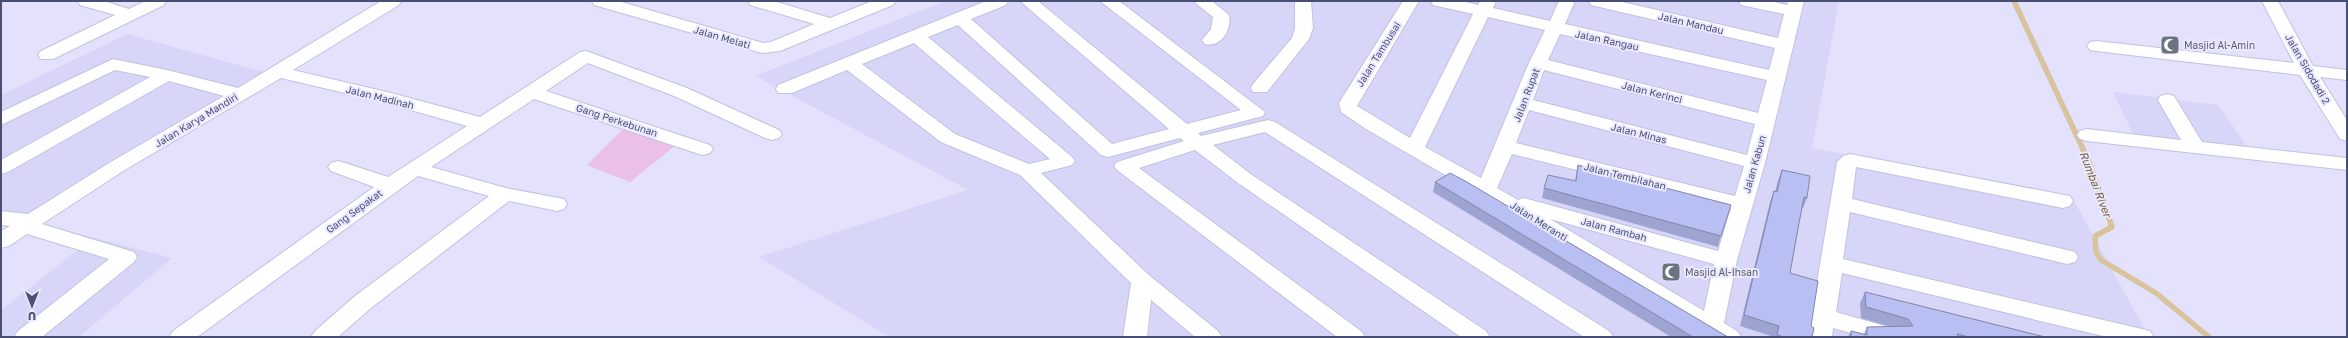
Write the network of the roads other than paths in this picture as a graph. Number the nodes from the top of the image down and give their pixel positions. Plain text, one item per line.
1 (86, 1) edge
2 (158, 1) edge
3 (393, 1) edge
4 (600, 1) edge
5 (756, 1) edge
6 (887, 1) edge
7 (1000, 1) edge
8 (1028, 1) edge
9 (1108, 1) edge
10 (1200, 1) edge
11 (1303, 1) edge
12 (1411, 1) edge
13 (1439, 1) edge
14 (1567, 1) edge
15 (1597, 1) edge
16 (1747, 1) edge
17 (2270, 1) edge
18 (625, 4) edge
19 (1219, 6) edge
20 (1486, 6) edge
21 (1794, 6) edge
22 (128, 14) junction
23 (960, 18) junction
24 (831, 24) junction
25 (1556, 29) junction
26 (916, 36) junction
27 (1210, 40) dead end
28 (1784, 45) junction
29 (2096, 46) dead end
30 (47, 55) dead end
31 (849, 63) junction
32 (1538, 63) junction
33 (2307, 71) junction
34 (278, 72) junction
35 (167, 75) junction
36 (2347, 75) edge
37 (1776, 77) junction
38 (1260, 88) dead end
39 (785, 89) dead end
40 (532, 92) junction
41 (239, 94) junction
42 (2167, 100) dead end
43 (1523, 103) junction
44 (1348, 108) joint
45 (1, 119) edge
46 (1766, 121) junction
47 (482, 124) junction
48 (772, 134) dead end
49 (2087, 135) dead end
50 (2347, 135) edge
51 (1191, 137) junction
52 (1506, 147) junction
53 (2195, 147) junction
54 (703, 149) dead end
55 (1414, 149) junction
56 (1755, 163) junction
57 (2347, 164) edge
58 (338, 167) dead end
59 (1, 168) edge
60 (416, 169) junction
61 (1028, 172) junction
62 (390, 185) junction
63 (505, 194) junction
64 (1494, 194) junction
65 (2063, 201) dead end
66 (1840, 203) junction
67 (557, 204) dead end
68 (1743, 204) junction
69 (1, 218) edge
70 (28, 224) junction
71 (1, 241) edge
72 (2067, 257) dead end
73 (1726, 260) junction
74 (1833, 264) junction
75 (1142, 281) junction
76 (1822, 327) edge
77 (1721, 332) edge
78 (26, 337) edge
79 (181, 337) edge
80 (323, 337) edge
81 (1135, 337) edge
82 (1210, 337) edge
83 (1353, 337) edge
84 (1478, 337) edge
85 (1601, 337) edge
86 (1894, 337) edge
87 (2142, 337) edge

1 - 22 street
2 - 22 street
3 - 34 street, Jalan Karya Mandiri
4 - 18 street, Jalan Melati
5 - 24 street
6 - 24 street, Jalan Melati
7 - 23 street
8 - 51 street
9 - 51 street
10 - 19 street
11 - 38 street
12 - 44 street, Jalan Tambusai
13 - 20 street, Jalan Rangau
14 - 25 street, Jalan Rupat
15 - 28 street, Jalan Mandau
16 - 21 street
17 - 33 street, Jalan Sidodadi 2
18 - 24 street, Jalan Melati
19 - 27 street
20 - 25 street, Jalan Rangau
20 - 55 street
21 - 28 street, Jalan Kabun
22 - 30 street
23 - 26 street
23 - 51 street
25 - 32 street, Jalan Rupat
25 - 37 street, Jalan Rangau
26 - 31 street
26 - 61 street
28 - 37 street, Jalan Kabun
29 - 33 street
31 - 39 street
31 - 61 street
32 - 43 street, Jalan Rupat
32 - 46 street, Jalan Kerinci
33 - 36 street
33 - 50 street, Jalan Sidodadi 2
34 - 41 street, Jalan Karya Mandiri
34 - 47 street, Jalan Madinah
35 - 41 street
35 - 45 street
35 - 59 street
37 - 46 street, Jalan Kabun
40 - 47 street, Gang Sepakat
40 - 48 street, Gang Sepakat
40 - 54 street, Gang Perkebunan
41 - 70 street, Jalan Karya Mandiri
42 - 53 street
43 - 52 street, Jalan Rupat
43 - 56 street, Jalan Minas
44 - 55 street, Jalan Meranti
46 - 56 street, Jalan Kabun
47 - 60 street, Gang Sepakat
49 - 53 street
51 - 83 street
51 - 84 street
51 - 85 street
52 - 64 street, Jalan Rupat
52 - 68 street, Jalan Tembilahan
53 - 57 street
55 - 64 street, Jalan Meranti
56 - 68 street, Jalan Kabun
58 - 62 street
60 - 62 street, Gang Sepakat
60 - 63 street
61 - 75 street
62 - 79 street, Gang Sepakat
63 - 67 street
63 - 80 street
64 - 73 street, Jalan Rambah
64 - 77 street, Jalan Meranti
65 - 66 street
66 - 72 street
66 - 74 street
68 - 73 street, Jalan Kabun
69 - 70 street
70 - 71 street, Jalan Karya Mandiri
70 - 78 street
73 - 77 street, Jalan Kabun
74 - 76 street
74 - 87 street
75 - 81 street
75 - 82 street
76 - 86 street

